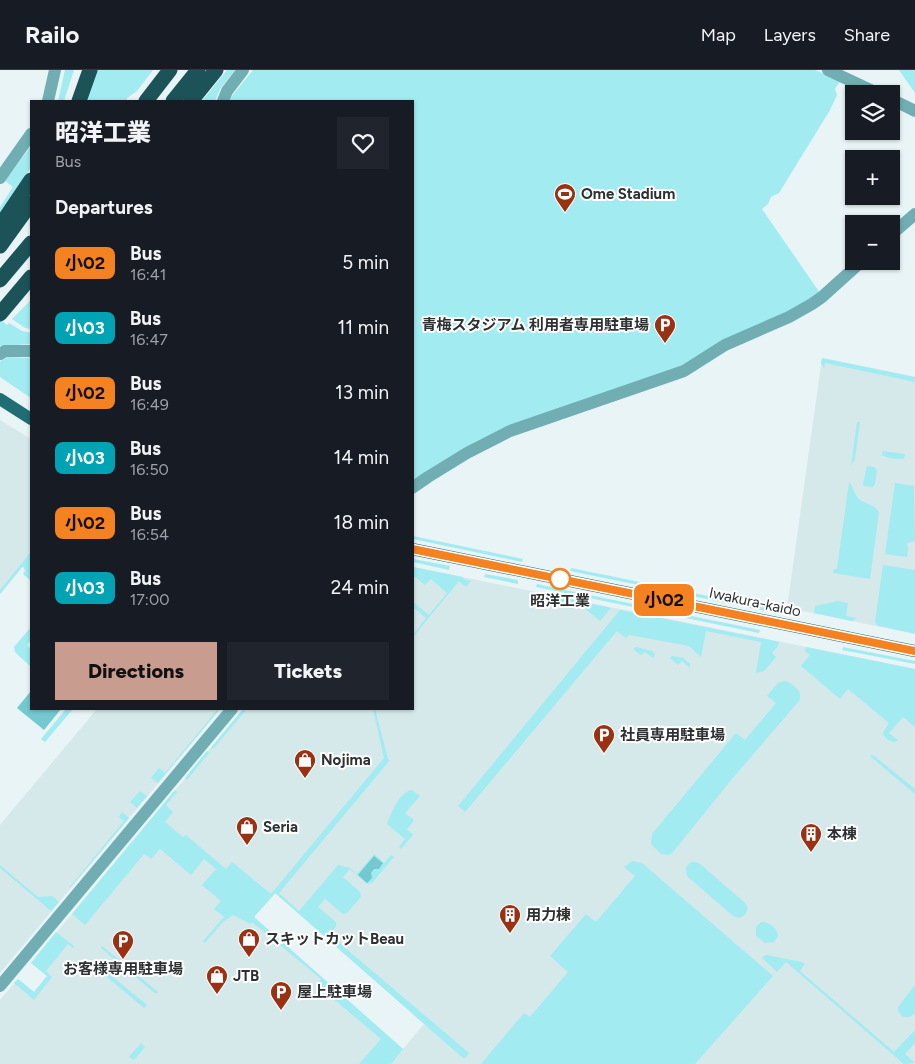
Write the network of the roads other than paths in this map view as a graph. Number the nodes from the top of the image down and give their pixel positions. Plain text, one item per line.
1 (56, 70) edge
2 (81, 70) edge
3 (90, 70) edge
4 (169, 70) edge
5 (198, 70) edge
6 (216, 70) edge
7 (243, 70) edge
8 (828, 70) edge
9 (860, 85) edge
10 (48, 100) edge
11 (71, 100) edge
12 (79, 100) edge
13 (147, 100) edge
14 (174, 100) edge
15 (192, 100) edge
16 (223, 100) edge
17 (900, 104) edge
18 (915, 110) edge
19 (30, 135) edge
20 (0, 178) edge
21 (30, 181) edge
22 (30, 204) edge
23 (915, 214) edge
24 (0, 226) edge
25 (900, 227) edge
26 (30, 244) edge
27 (0, 246) edge
28 (852, 270) edge
29 (30, 278) edge
30 (0, 280) edge
31 (30, 284) edge
32 (4, 310) edge
33 (30, 351) edge
34 (0, 354) edge
35 (0, 399) edge
36 (30, 419) edge
37 (414, 487) edge
38 (414, 549) edge
39 (915, 651) edge
40 (231, 710) edge
41 (0, 986) edge

1 - 10 street
2 - 11 highway
3 - 12 highway
4 - 13 highway
5 - 14 highway
6 - 15 highway
7 - 16 street
8 - 9 street
17 - 18 street
19 - 20 street
21 - 24 highway
22 - 27 highway
23 - 25 street
26 - 30 highway
28 - 37 street
29 - 32 highway
31 - 32 highway
33 - 34 street
35 - 36 main road
38 - 39 main road, Iwakura-kaido
40 - 41 street

